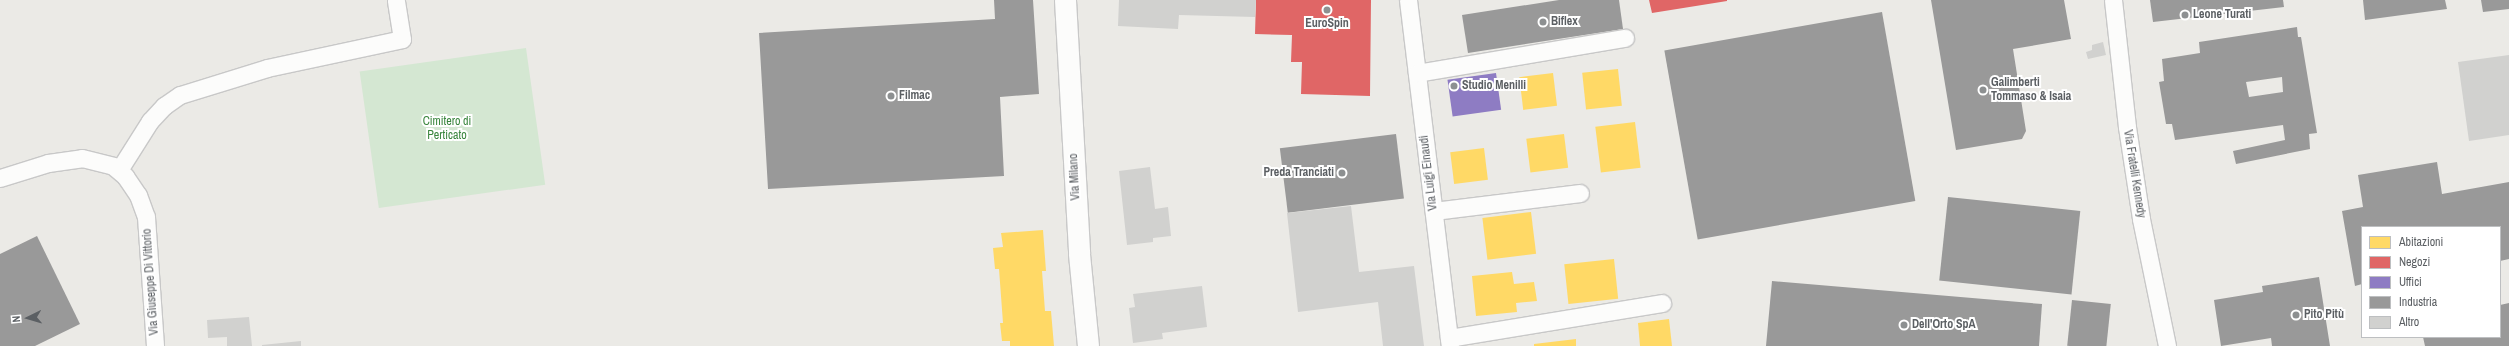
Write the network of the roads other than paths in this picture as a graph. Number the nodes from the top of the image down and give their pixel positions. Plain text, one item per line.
1 (396, 0) edge
2 (1408, 0) edge
3 (2113, 0) edge
4 (1067, 3) edge
5 (1625, 38) dead end
6 (1417, 73) junction
7 (119, 170) junction
8 (0, 178) edge
9 (1580, 193) dead end
10 (1434, 212) junction
11 (1662, 304) dead end
12 (1449, 342) edge
13 (155, 346) edge
14 (1088, 346) edge
15 (2167, 346) edge

1 - 7 street
2 - 6 street, Via Luigi Einaudi
3 - 15 street, Via Fratelli Kennedy
4 - 14 street, Via Milano
5 - 6 street
6 - 10 street, Via Luigi Einaudi
7 - 8 street
7 - 13 street, Via Giuseppe Di Vittorio
9 - 10 street
10 - 12 street, Via Luigi Einaudi
11 - 12 street

